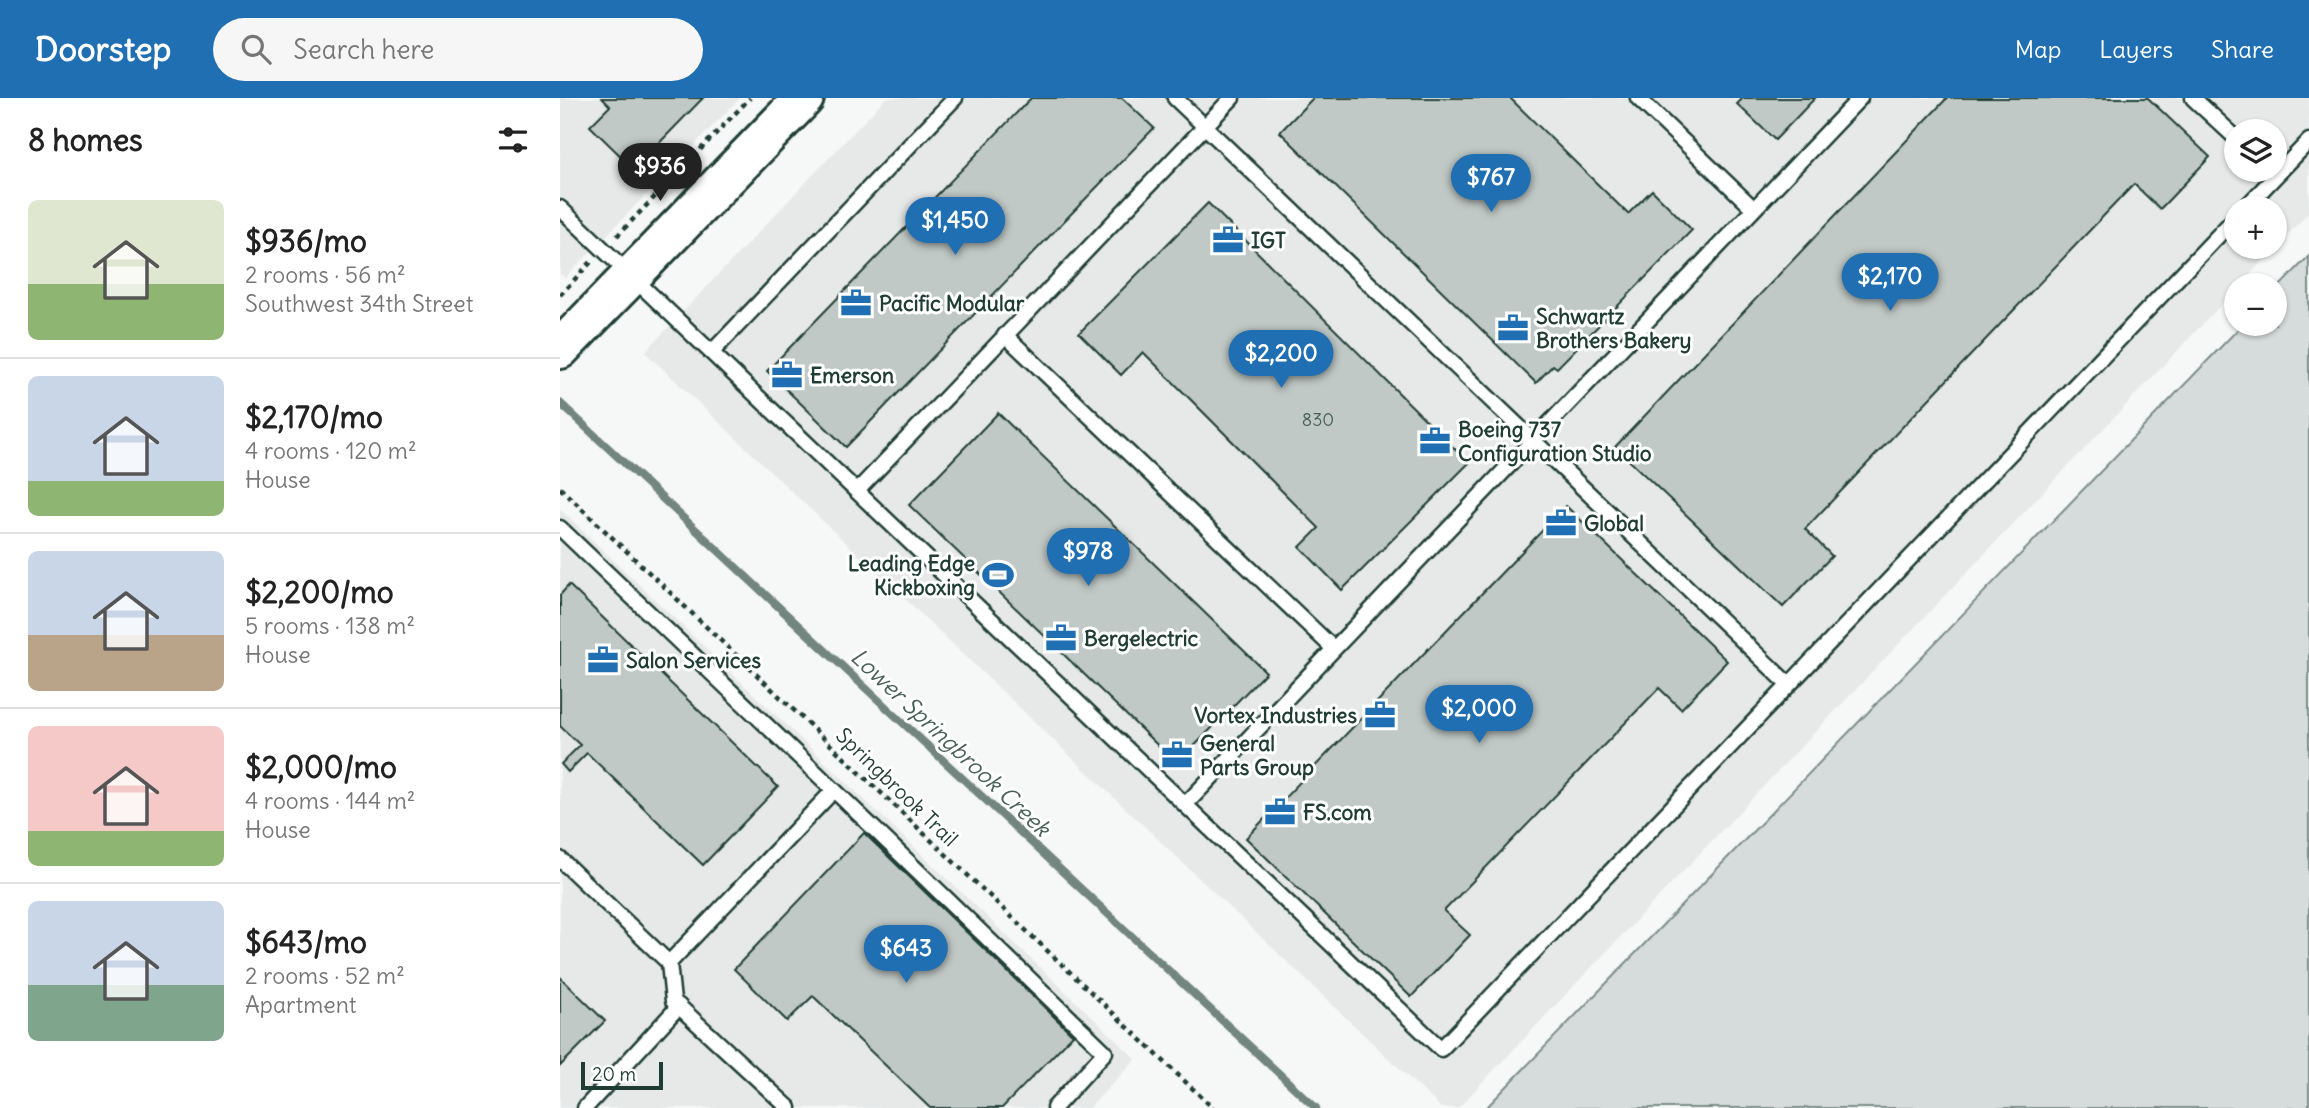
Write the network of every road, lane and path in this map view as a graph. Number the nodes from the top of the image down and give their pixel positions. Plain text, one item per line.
1 (750, 98) edge
2 (804, 98) edge
3 (955, 98) edge
4 (1175, 98) edge
5 (1232, 98) edge
6 (1638, 98) edge
7 (1860, 98) edge
8 (2193, 98) edge
9 (1205, 126) junction
10 (2224, 127) edge
11 (2309, 141) edge
12 (2287, 160) edge
13 (2266, 182) edge
14 (2255, 196) edge
15 (560, 208) edge
16 (1754, 209) junction
17 (2224, 230) edge
18 (604, 249) junction
19 (631, 275) junction
20 (560, 295) edge
21 (1005, 335) junction
22 (560, 349) edge
23 (712, 352) junction
24 (1534, 440) junction
25 (560, 488) edge
26 (857, 491) junction
27 (560, 528) edge
28 (1334, 649) junction
29 (1789, 685) junction
30 (834, 790) junction
31 (1185, 805) junction
32 (560, 859) edge
33 (669, 963) junction
34 (678, 1006) junction
35 (585, 1108) edge
36 (789, 1108) edge
37 (1054, 1108) edge
38 (1213, 1108) edge

1 - 18 path
2 - 19 street
3 - 23 lane
4 - 9 lane
5 - 9 lane
6 - 16 lane
7 - 16 lane
8 - 10 lane
9 - 21 lane
9 - 24 lane
11 - 12 lane
13 - 14 lane
15 - 18 lane
16 - 24 lane
17 - 29 lane
18 - 19 lane
18 - 20 path
19 - 22 street
19 - 23 lane
21 - 26 lane
21 - 28 lane
23 - 26 lane
24 - 28 lane
24 - 29 lane
25 - 38 path, Springbrook Trail
26 - 31 lane
27 - 30 lane
28 - 31 lane
29 - 31 lane
30 - 33 lane
30 - 37 lane
32 - 33 lane
33 - 34 lane
34 - 35 lane
34 - 36 lane

